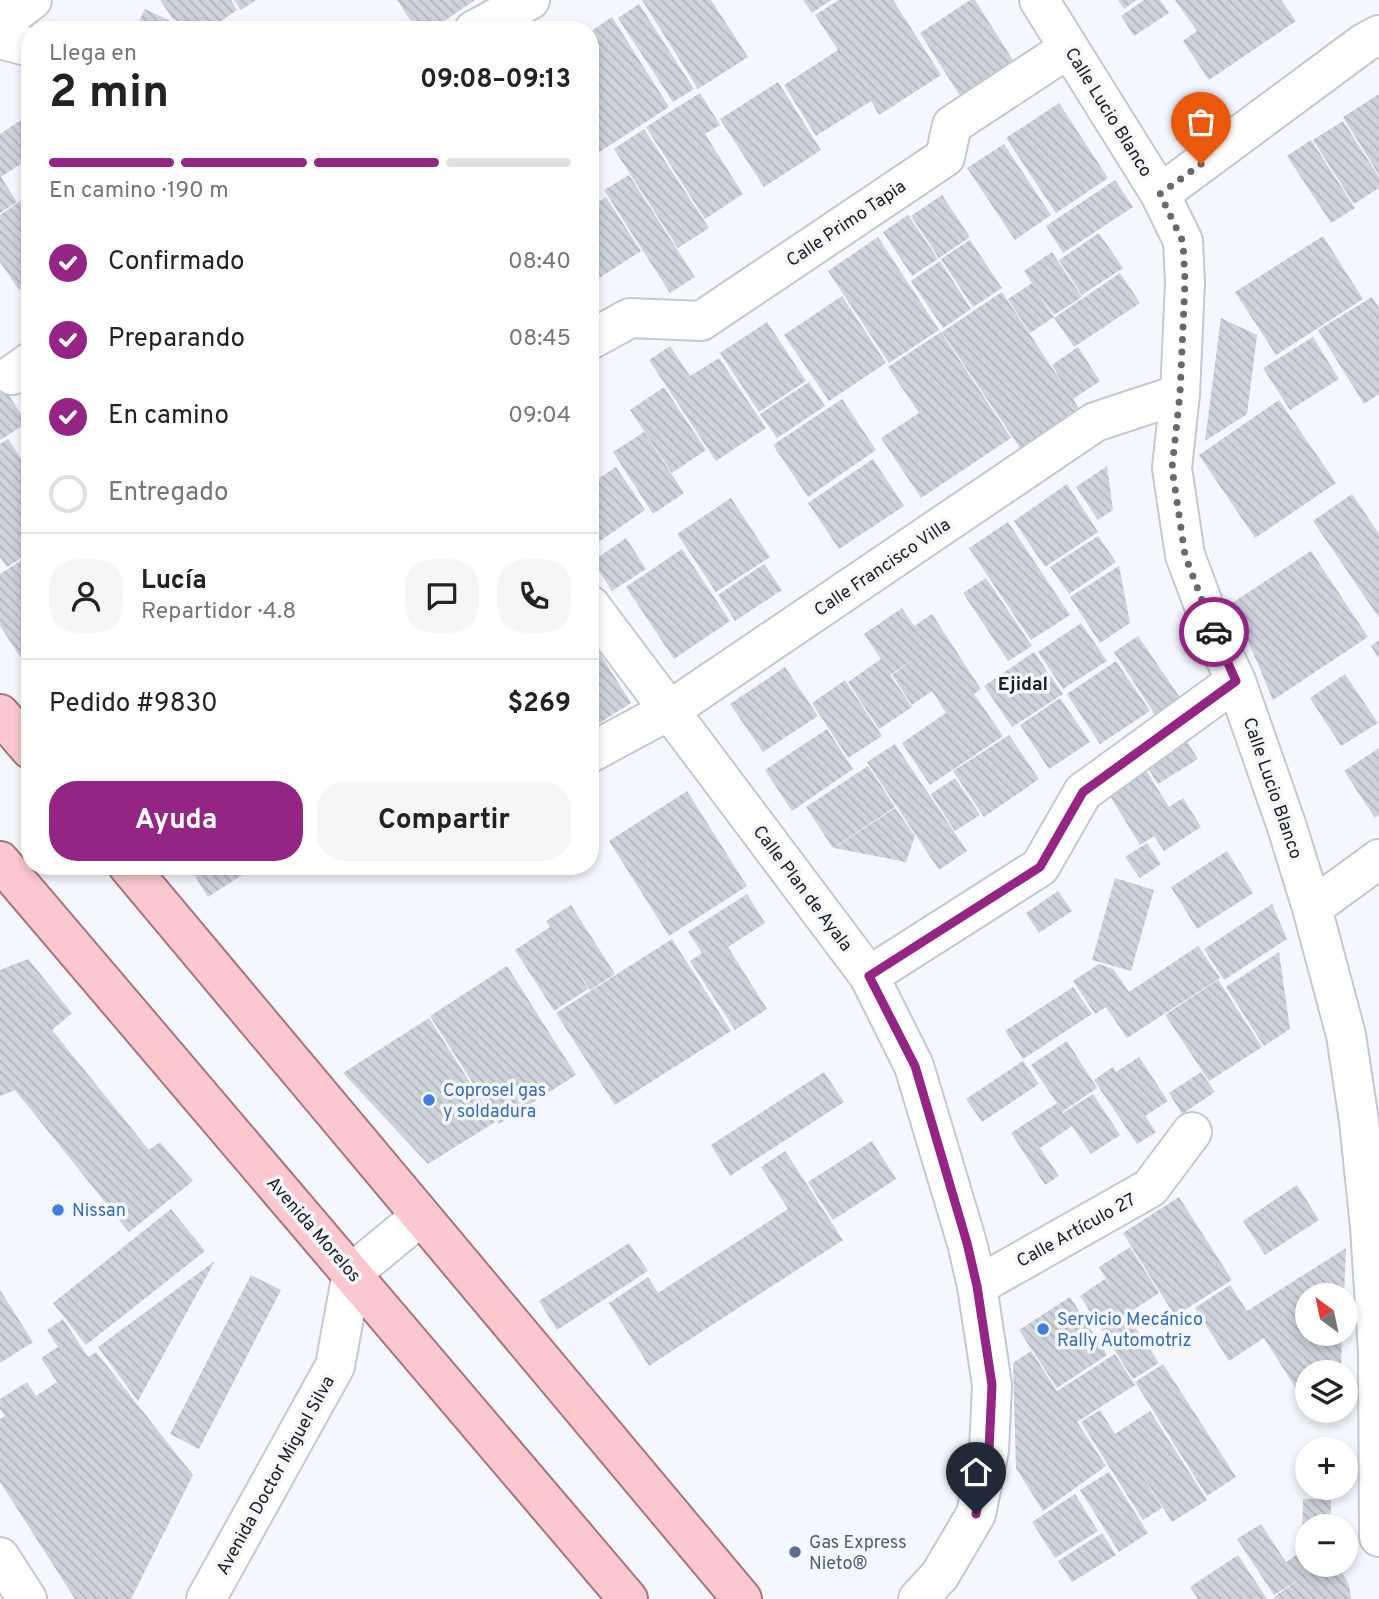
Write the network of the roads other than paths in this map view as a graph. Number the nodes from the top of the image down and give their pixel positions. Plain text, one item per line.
1 (32, 0) edge
2 (530, 0) edge
3 (1039, 0) edge
4 (490, 21) edge
5 (0, 24) edge
6 (1379, 35) edge
7 (0, 39) edge
8 (21, 45) edge
9 (1069, 48) junction
10 (1160, 194) junction
11 (599, 335) edge
12 (1180, 394) junction
13 (599, 617) edge
14 (1236, 681) junction
15 (670, 710) junction
16 (0, 714) edge
17 (21, 738) edge
18 (599, 748) edge
19 (1379, 859) edge
20 (136, 875) edge
21 (5, 876) edge
22 (1312, 908) junction
23 (869, 976) junction
24 (1369, 1114) edge
25 (1192, 1132) dead end
26 (421, 1216) junction
27 (352, 1273) junction
28 (977, 1286) junction
29 (1378, 1376) edge
30 (1379, 1537) edge
31 (0, 1557) edge
32 (27, 1599) edge
33 (206, 1599) edge
34 (628, 1599) edge
35 (742, 1599) edge
36 (918, 1599) edge

1 - 5 street
2 - 4 street
3 - 9 street, Calle Lucio Blanco
6 - 10 street
7 - 8 street
9 - 10 street, Calle Lucio Blanco
9 - 11 street, Calle Primo Tapia
10 - 12 street, Calle Lucio Blanco
12 - 14 street, Calle Lucio Blanco
12 - 15 street, Calle Francisco Villa
13 - 15 street, Calle Plan de Ayala
14 - 22 street, Calle Lucio Blanco
14 - 23 street
15 - 18 street, Calle Francisco Villa
15 - 23 street, Calle Plan de Ayala
16 - 17 main road
19 - 22 street
20 - 26 main road
21 - 27 main road, Avenida Morelos
22 - 24 street, Calle Lucio Blanco
23 - 28 street, Calle Plan de Ayala
24 - 29 street, Calle Lucio Blanco
25 - 28 street, Calle Artículo 27
26 - 27 street
26 - 35 main road
27 - 33 street, Avenida Doctor Miguel Silva
27 - 34 main road, Avenida Morelos
28 - 36 street, Calle Plan de Ayala
29 - 30 street, Calle Lucio Blanco
31 - 32 street

